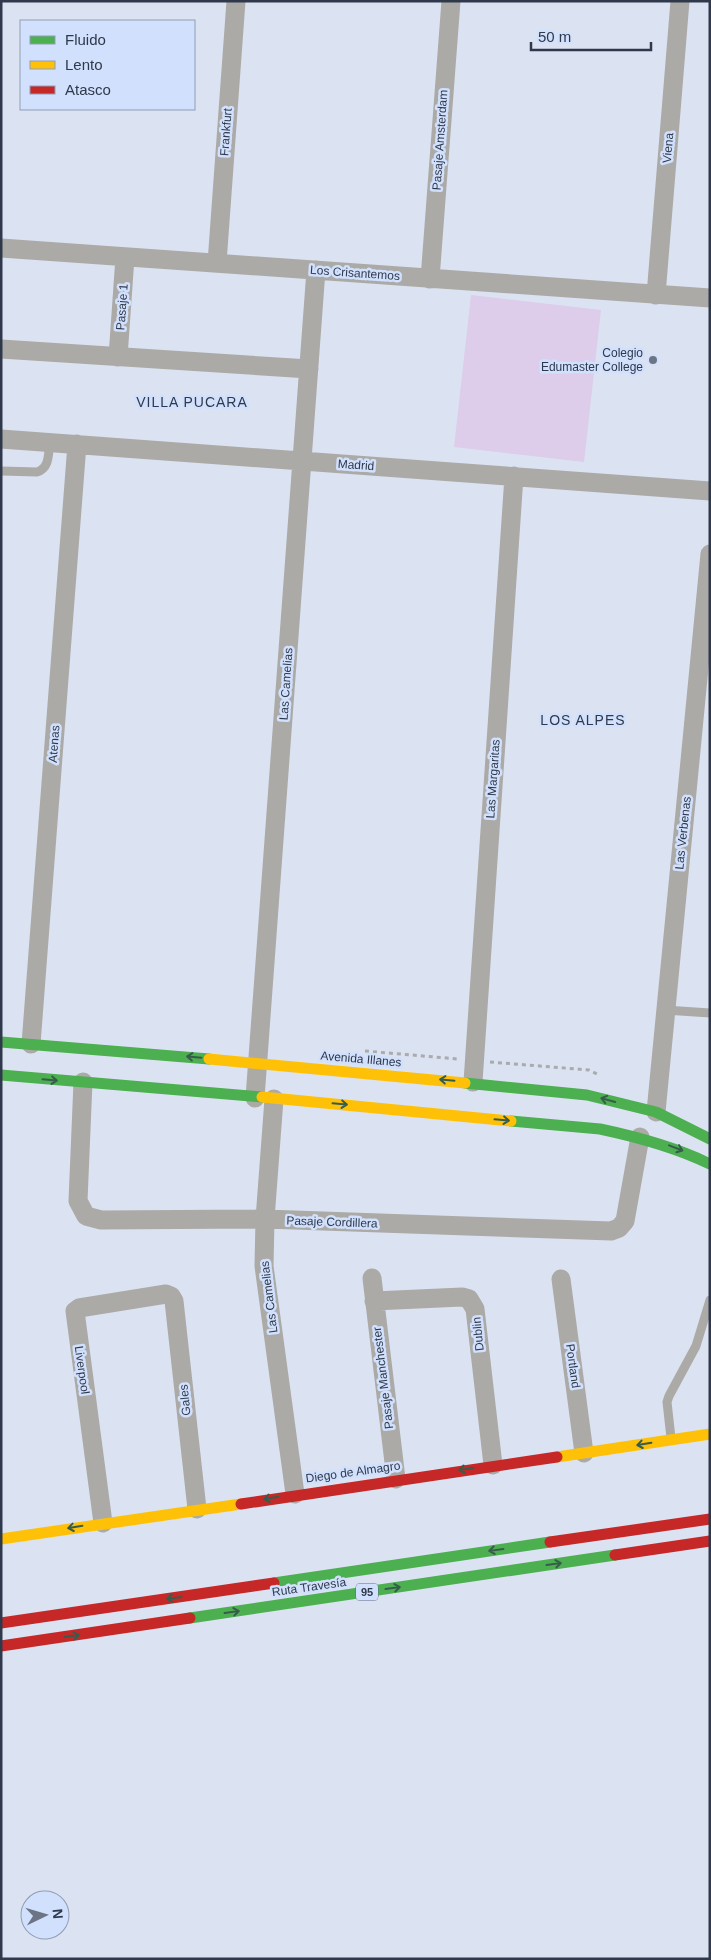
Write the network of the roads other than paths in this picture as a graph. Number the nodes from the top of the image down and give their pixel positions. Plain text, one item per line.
1 (236, 1) edge
2 (451, 1) edge
3 (680, 1) edge
4 (1, 248) edge
5 (126, 257) junction
6 (217, 263) junction
7 (316, 270) junction
8 (430, 279) junction
9 (656, 295) junction
10 (710, 298) edge
11 (1, 349) edge
12 (118, 356) junction
13 (309, 369) junction
14 (1, 439) edge
15 (50, 442) junction
16 (77, 444) junction
17 (302, 461) junction
18 (1, 471) edge
19 (514, 476) junction
20 (710, 491) edge
21 (710, 554) edge
22 (702, 723) edge
23 (666, 1010) junction
24 (710, 1013) edge
25 (1, 1042) edge
26 (31, 1044) junction
27 (257, 1063) junction
28 (1, 1075) edge
29 (83, 1082) junction
30 (472, 1082) junction
31 (255, 1098) junction
32 (274, 1099) junction
33 (656, 1112) junction
34 (640, 1137) junction
35 (710, 1139) edge
36 (710, 1164) edge
37 (265, 1219) junction
38 (372, 1278) dead end
39 (561, 1279) dead end
40 (166, 1294) joint
41 (710, 1300) edge
42 (374, 1302) junction
43 (710, 1434) edge
44 (671, 1440) junction
45 (584, 1453) junction
46 (493, 1465) junction
47 (396, 1479) junction
48 (295, 1494) junction
49 (710, 1508) edge
50 (197, 1509) junction
51 (710, 1519) edge
52 (104, 1523) junction
53 (648, 1528) junction
54 (1, 1535) edge
55 (2, 1539) edge
56 (710, 1541) edge
57 (1, 1623) edge
58 (24, 1643) junction
59 (1, 1646) edge
60 (1, 1652) edge

1 - 6 street, Frankfurt
2 - 8 street, Pasaje Amsterdam
3 - 9 street, Viena
4 - 5 street, Los Crisantemos
5 - 6 street, Los Crisantemos
5 - 12 street, Pasaje 1
6 - 7 street, Los Crisantemos
7 - 8 street, Los Crisantemos
7 - 13 street, Las Camelias
8 - 9 street, Los Crisantemos
9 - 10 street, Los Crisantemos
11 - 12 street
12 - 13 street
13 - 17 street, Las Camelias
14 - 15 street, Madrid
15 - 16 street, Madrid
15 - 18 lane
16 - 17 street, Madrid
16 - 26 street, Atenas
17 - 19 street, Madrid
17 - 27 street, Las Camelias
19 - 20 street, Madrid
19 - 30 street, Las Margaritas
21 - 22 street, Las Verbenas
22 - 23 street, Las Verbenas
23 - 24 lane
23 - 33 street, Las Verbenas
25 - 26 main road, Avenida Illanes
27 -> 26 main road, Avenida Illanes
30 -> 27 main road, Avenida Illanes
27 - 31 street, Las Camelias
28 -> 29 main road
29 - 31 main road
29 - 37 street, Pasaje Cordillera
33 -> 30 main road, Avenida Illanes
31 - 32 main road
32 -> 34 main road
32 - 37 street, Las Camelias
33 - 35 main road, Avenida Illanes
34 -> 36 main road
34 - 37 street, Pasaje Cordillera
37 - 48 street, Las Camelias
38 - 42 street, Pasaje Manchester
39 - 45 street, Portland
40 - 50 street, Gales
40 - 52 street, Liverpool
41 - 44 lane
42 - 46 street, Dublin
42 - 47 street, Pasaje Manchester
43 - 44 main road, Diego de Almagro
44 -> 45 main road, Diego de Almagro
45 - 46 main road, Diego de Almagro
46 -> 47 main road, Diego de Almagro
47 - 48 main road, Diego de Almagro
48 -> 50 main road, Diego de Almagro
49 - 53 main road
50 - 52 main road, Diego de Almagro
51 - 53 main road, Ruta Travesía / 95
52 -> 55 main road, Diego de Almagro
53 -> 57 main road, Ruta Travesía / 95
54 - 55 street
58 -> 56 main road, Ruta Travesía / 95
58 - 59 main road, Ruta Travesía / 95
58 - 60 main road

